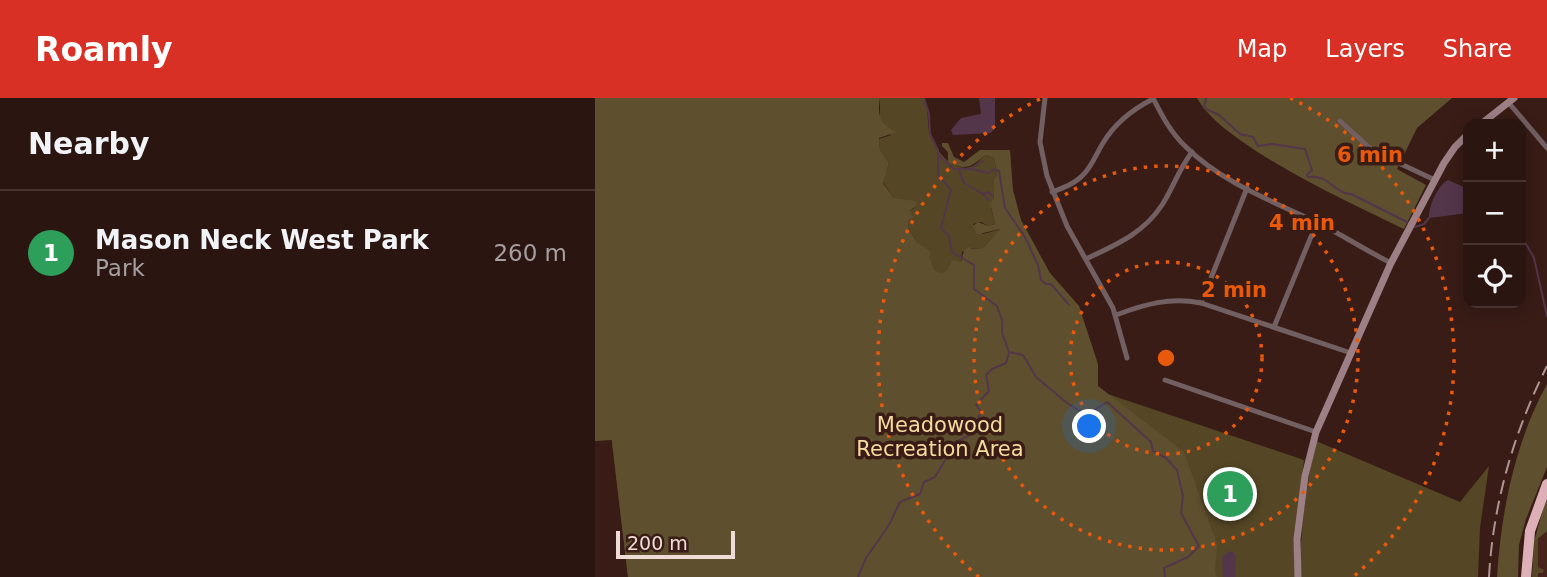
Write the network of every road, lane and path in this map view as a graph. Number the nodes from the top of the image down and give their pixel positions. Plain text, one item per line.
1 (1045, 98) edge
2 (1153, 99) edge
3 (1511, 100) edge
4 (1487, 119) edge
5 (1340, 121) dead end
6 (1463, 140) edge
7 (1547, 148) edge
8 (1192, 152) junction
9 (1434, 180) junction
10 (1247, 188) junction
11 (1052, 192) junction
12 (1317, 222) junction
13 (1086, 259) junction
14 (1391, 264) junction
15 (1201, 303) junction
16 (1116, 315) junction
17 (1274, 327) junction
18 (1351, 353) junction
19 (1127, 358) dead end
20 (1165, 380) dead end
21 (1316, 432) junction
22 (1547, 484) edge
23 (1298, 577) edge
24 (1526, 577) edge

1 - 11 street
2 - 8 street
2 - 11 street
3 - 4 street
3 - 7 street
5 - 9 street
6 - 9 street
8 - 10 street
8 - 13 street
9 - 14 street
10 - 12 street
10 - 15 street
11 - 13 street
12 - 14 street
12 - 17 street
13 - 16 street
14 - 18 street
15 - 16 street
15 - 17 street
16 - 19 street
17 - 18 street
18 - 21 street
20 - 21 street
21 - 23 street
22 - 24 highway

